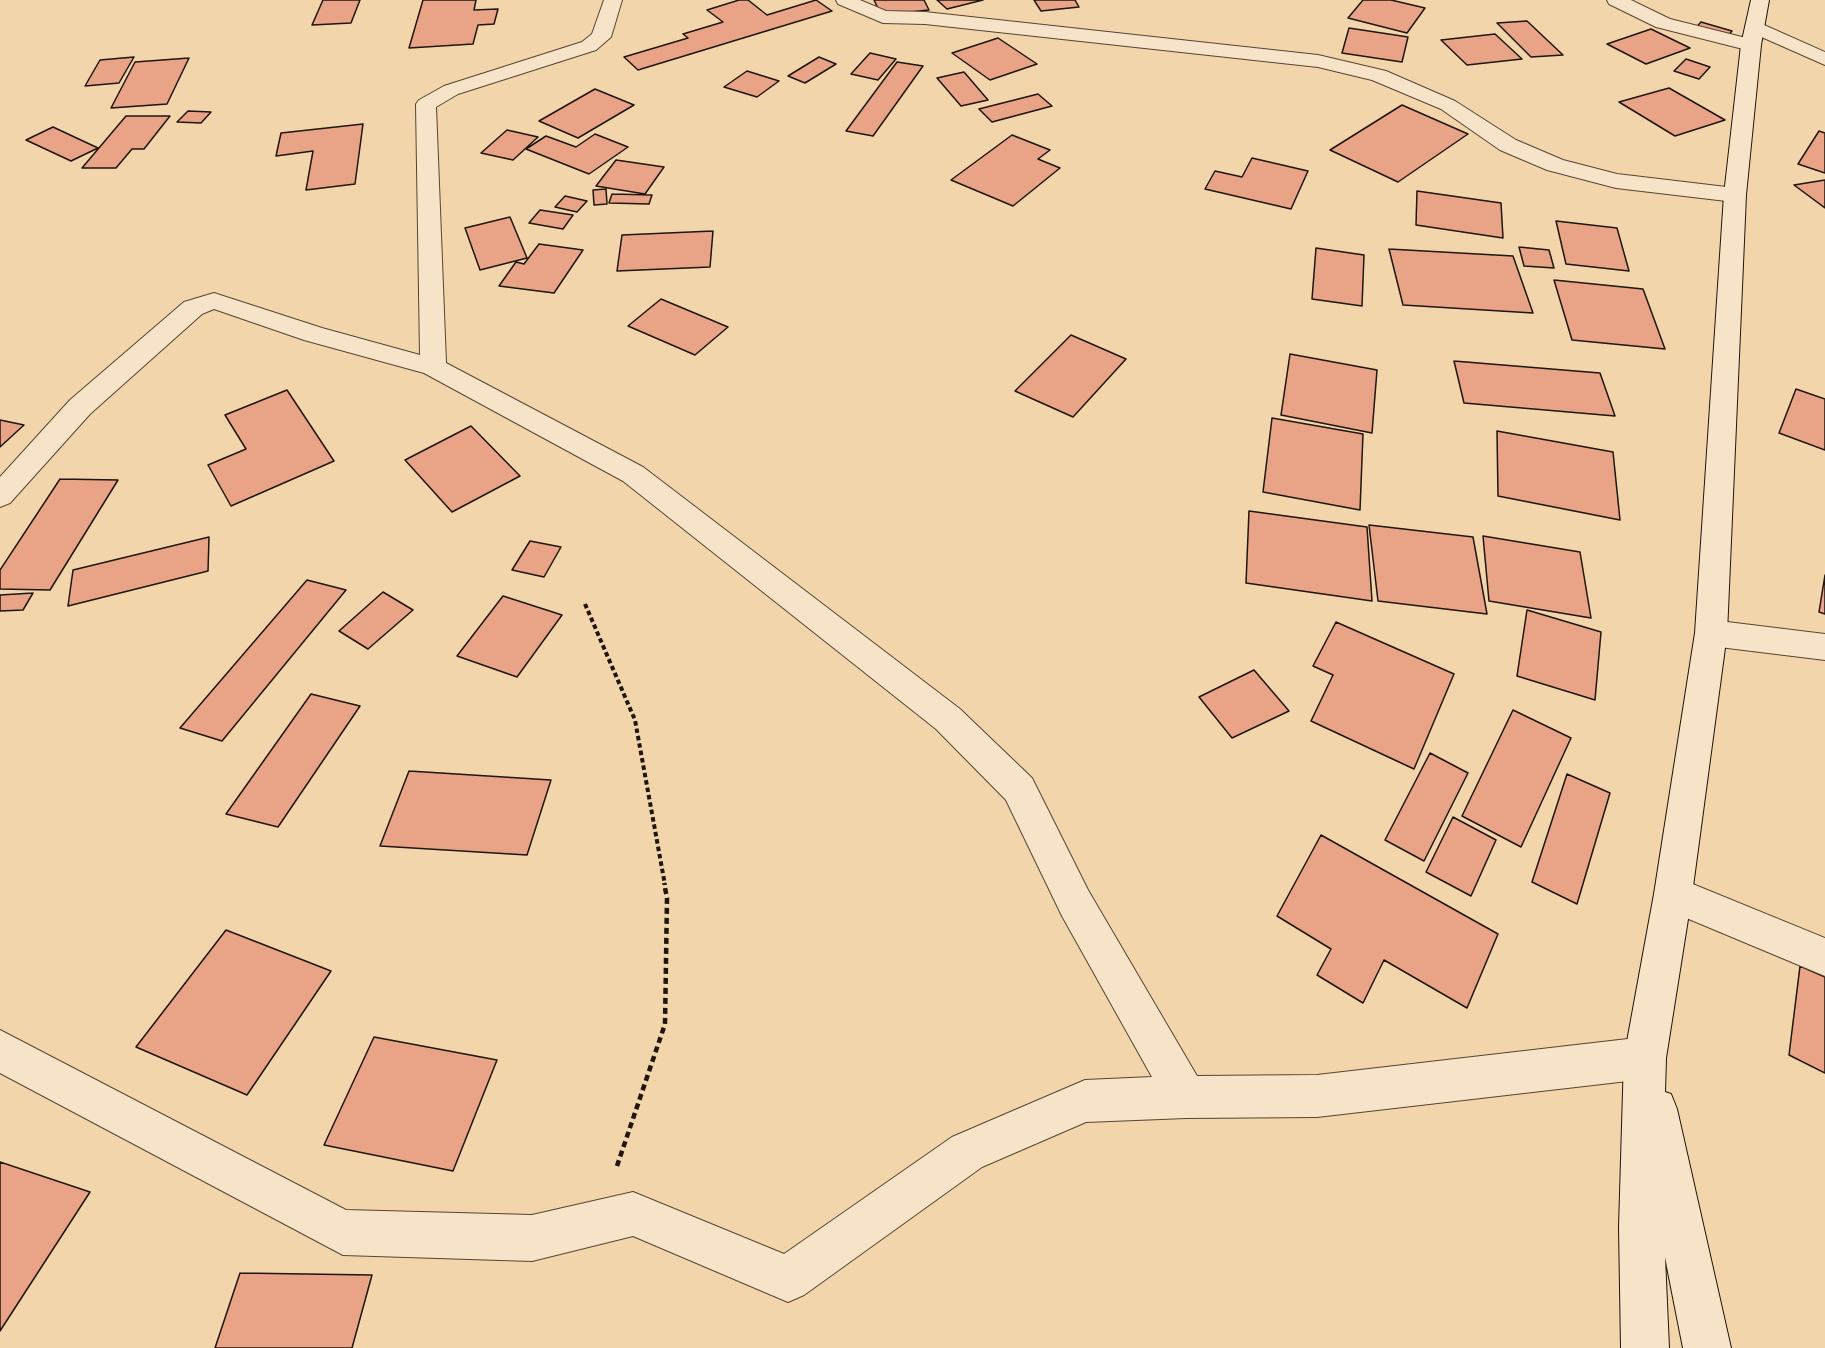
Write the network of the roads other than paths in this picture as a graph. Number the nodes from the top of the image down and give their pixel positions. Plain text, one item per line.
1 (613, 0) edge
2 (844, 0) edge
3 (1616, 0) edge
4 (1755, 24) edge
5 (1825, 59) edge
6 (1735, 195) junction
7 (433, 367) junction
8 (0, 496) edge
9 (1711, 633) junction
10 (1825, 647) edge
11 (1673, 894) junction
12 (1825, 957) edge
13 (0, 1051) edge
14 (1645, 1058) junction
15 (1186, 1097) junction
16 (1645, 1348) edge
17 (1707, 1348) edge

1 - 7 street
2 - 6 street
3 - 4 street
4 - 5 street
4 - 6 street
6 - 9 street
7 - 8 street
7 - 15 street
9 - 10 street
9 - 11 street
11 - 12 street
11 - 14 street
13 - 15 street
14 - 15 street
14 - 16 street
14 - 17 street

